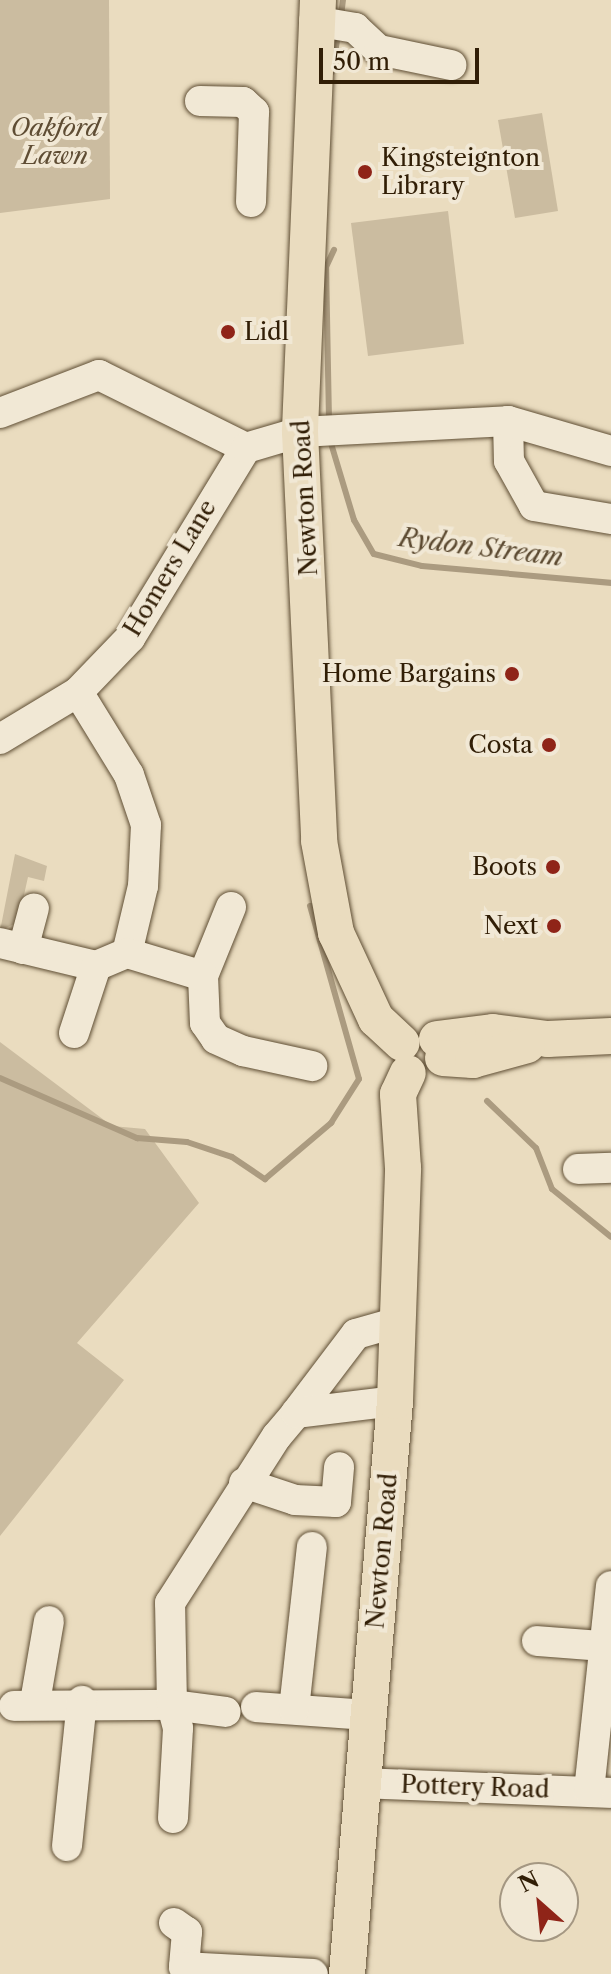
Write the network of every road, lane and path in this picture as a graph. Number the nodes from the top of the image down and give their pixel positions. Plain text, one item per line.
1 (330, 18) edge
2 (451, 65) dead end
3 (200, 101) dead end
4 (251, 202) dead end
5 (0, 413) edge
6 (508, 421) junction
7 (310, 431) junction
8 (246, 448) junction
9 (611, 451) edge
10 (611, 519) edge
11 (78, 692) junction
12 (0, 739) edge
13 (231, 907) dead end
14 (34, 908) dead end
15 (12, 946) edge
16 (127, 953) junction
17 (96, 966) junction
18 (203, 976) junction
19 (74, 1033) dead end
20 (611, 1036) edge
21 (422, 1053) junction
22 (312, 1066) dead end
23 (611, 1168) edge
24 (578, 1169) dead end
25 (398, 1322) junction
26 (395, 1401) junction
27 (296, 1413) junction
28 (339, 1467) dead end
29 (244, 1483) junction
30 (312, 1547) dead end
31 (611, 1586) edge
32 (49, 1621) dead end
33 (537, 1641) dead end
34 (602, 1646) junction
35 (605, 1681) edge
36 (82, 1701) junction
37 (172, 1705) junction
38 (256, 1707) dead end
39 (294, 1709) junction
40 (226, 1712) dead end
41 (367, 1715) junction
42 (362, 1783) junction
43 (600, 1792) edge
44 (173, 1818) dead end
45 (67, 1846) dead end
46 (174, 1923) dead end
47 (183, 1970) edge
48 (258, 1972) edge
49 (299, 1973) edge
50 (347, 1974) edge

1 - 2 street
1 - 7 main road, Newton Road
3 - 4 street
5 - 8 street
6 - 7 street
6 - 9 street
6 - 10 street
7 - 8 street
7 - 21 main road, Newton Road
8 - 11 street, Homers Lane
11 - 12 street, Homers Lane
11 - 16 street
13 - 18 street
14 - 15 street
15 - 17 street
16 - 17 street
16 - 18 street
17 - 19 street
18 - 22 street
20 - 21 main road
21 - 25 main road, Newton Road
23 - 24 street
25 - 26 main road, Newton Road
25 - 27 street
26 - 27 street
26 - 41 main road, Newton Road
27 - 29 street
28 - 29 street
29 - 37 street
30 - 39 street
31 - 34 street, Pottery Road
32 - 36 street
33 - 34 street
34 - 35 street, Pottery Road
35 - 43 street, Pottery Road
36 - 37 street
36 - 45 street
37 - 40 street
37 - 44 street
38 - 39 street
39 - 41 street
41 - 42 main road, Newton Road
42 - 43 street, Pottery Road
42 - 50 main road, Newton Road
46 - 47 street
47 - 48 street
48 - 49 street

